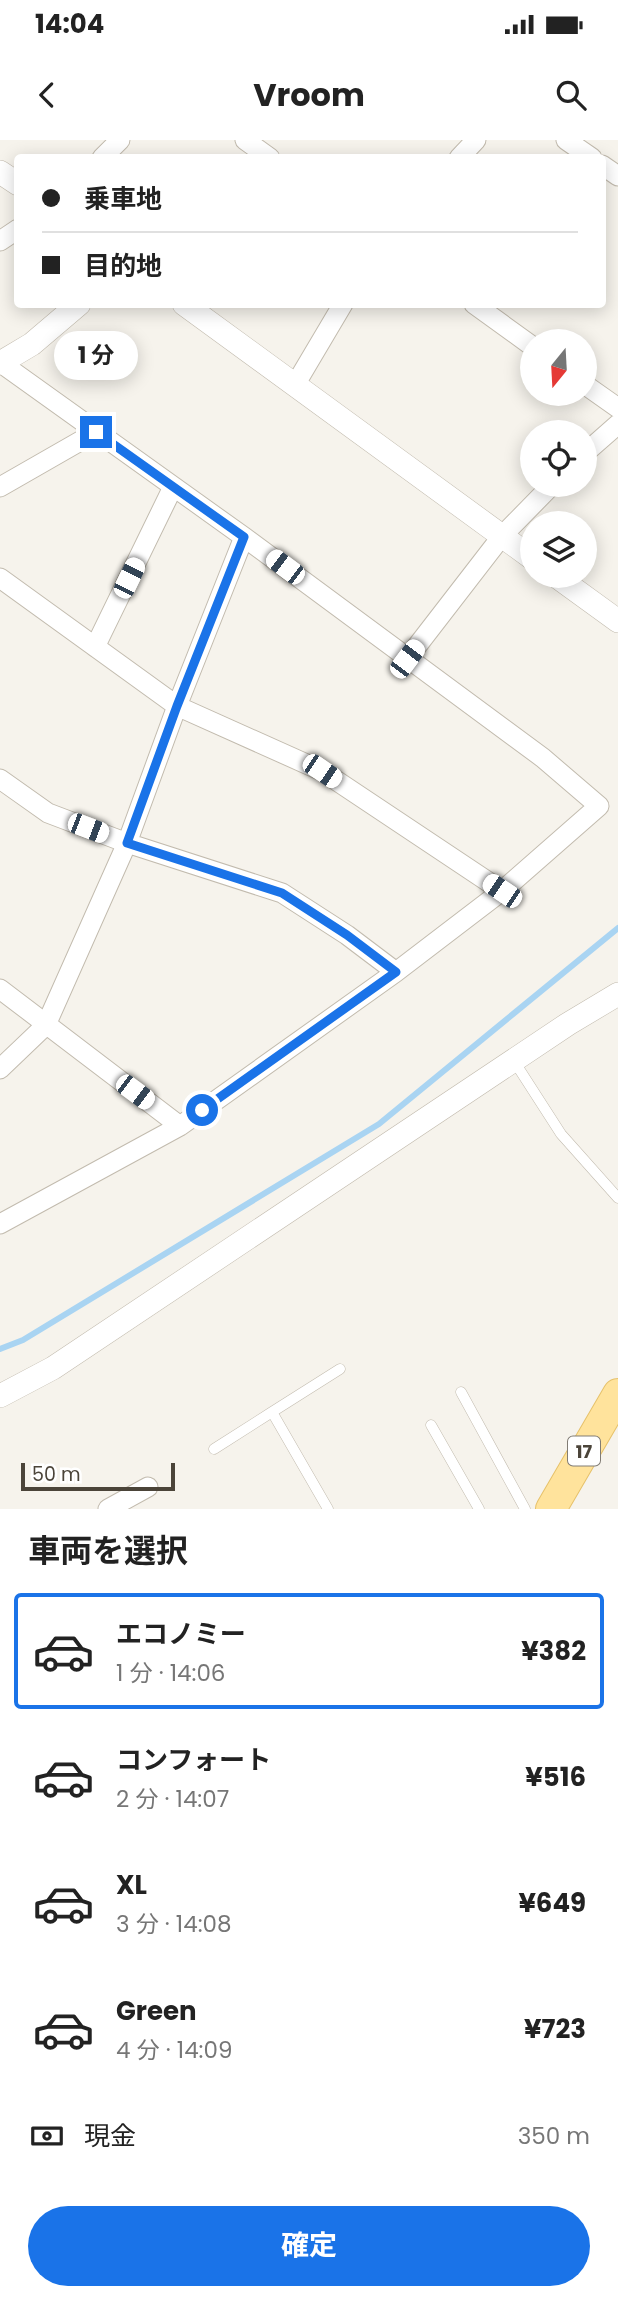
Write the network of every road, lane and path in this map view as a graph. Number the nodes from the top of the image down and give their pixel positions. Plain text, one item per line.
1 (120, 140) edge
2 (245, 140) edge
3 (476, 140) edge
4 (566, 140) edge
5 (106, 154) edge
6 (264, 154) edge
7 (463, 154) edge
8 (586, 154) edge
9 (74, 308) edge
10 (189, 308) edge
11 (340, 308) edge
12 (480, 308) edge
13 (520, 337) edge
14 (1, 363) edge
15 (295, 385) junction
16 (597, 393) edge
17 (618, 408) edge
18 (618, 424) edge
19 (96, 432) junction
20 (597, 443) edge
21 (0, 487) edge
22 (173, 487) junction
23 (540, 497) edge
24 (502, 536) junction
25 (244, 537) junction
26 (520, 549) edge
27 (0, 578) edge
28 (573, 588) edge
29 (618, 621) edge
30 (95, 647) junction
31 (407, 659) junction
32 (177, 706) junction
33 (0, 779) edge
34 (127, 843) junction
35 (502, 891) junction
36 (396, 972) junction
37 (0, 989) edge
38 (618, 995) edge
39 (46, 1025) junction
40 (513, 1061) junction
41 (0, 1069) edge
42 (180, 1125) junction
43 (617, 1195) edge
44 (0, 1224) edge
45 (340, 1368) dead end
46 (460, 1392) dead end
47 (618, 1394) edge
48 (0, 1396) edge
49 (272, 1412) junction
50 (431, 1425) dead end
51 (214, 1449) dead end
52 (148, 1487) dead end
53 (108, 1509) edge
54 (328, 1509) edge
55 (479, 1509) edge
56 (525, 1509) edge
57 (551, 1509) edge

1 - 5 street
2 - 6 street
3 - 7 street
4 - 8 street
9 - 14 street
10 - 15 street
11 - 15 street
12 - 13 street
14 - 19 street
15 - 24 street
16 - 17 street
18 - 20 street
19 - 21 street
19 - 22 street
22 - 25 street
22 - 30 street
23 - 24 street
24 - 26 street
24 - 31 street
25 - 31 street
25 - 32 street
27 - 30 street
28 - 29 street
30 - 32 street
31 - 35 street
32 - 34 street
32 - 35 street
33 - 34 street
34 - 36 street
34 - 39 street
35 - 36 street
36 - 42 street
37 - 39 street
38 - 40 street
39 - 41 street
39 - 42 street
40 - 43 lane
40 - 48 street
42 - 44 street
45 - 49 lane
46 - 56 lane
47 - 57 main road, 17
49 - 51 lane
49 - 54 lane
50 - 55 lane
52 - 53 street

